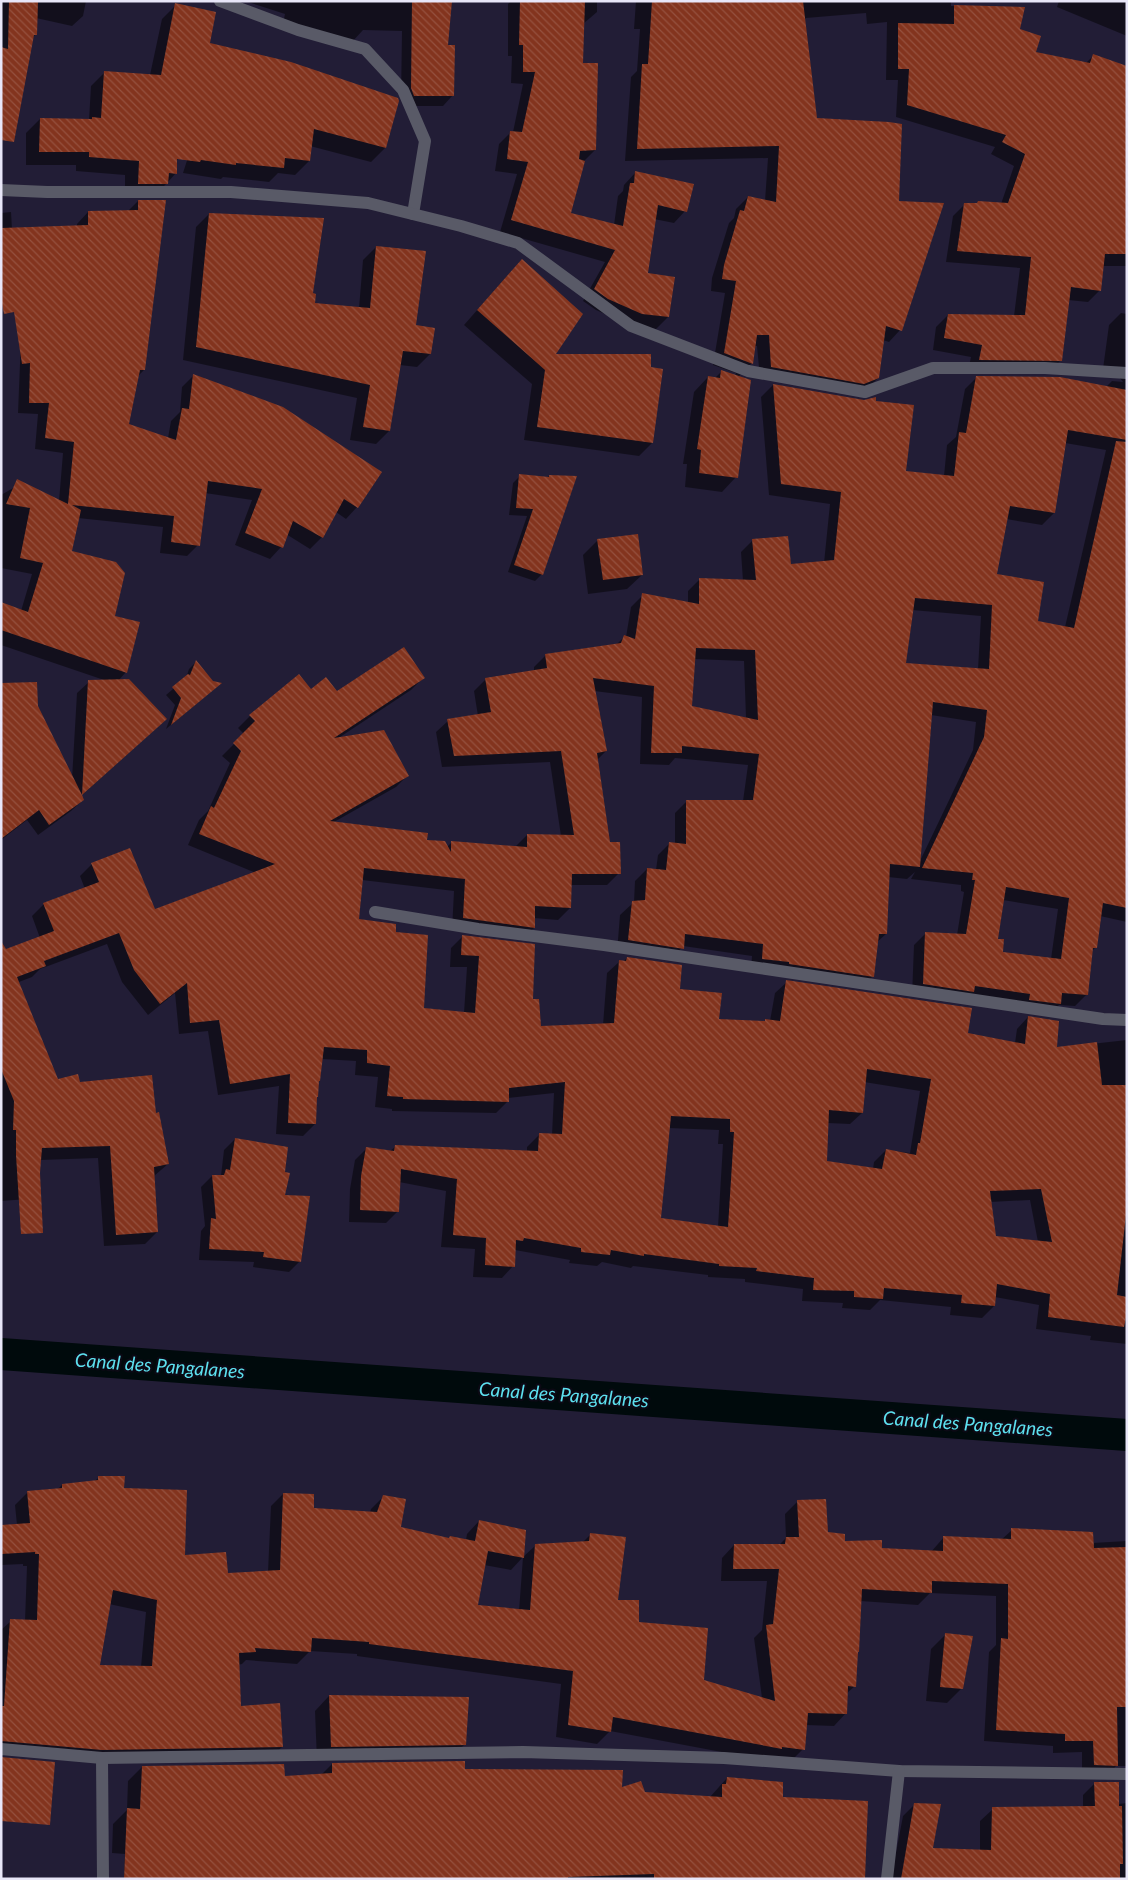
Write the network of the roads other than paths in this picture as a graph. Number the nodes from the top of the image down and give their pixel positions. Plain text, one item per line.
1 (220, 1) edge
2 (1, 190) edge
3 (413, 214) junction
4 (1127, 374) edge
5 (375, 912) dead end
6 (1127, 1020) edge
7 (1, 1749) edge
8 (102, 1758) junction
9 (899, 1771) junction
10 (1127, 1774) edge
11 (103, 1879) edge
12 (887, 1879) edge

1 - 3 street
2 - 3 street
3 - 4 street
5 - 6 street
7 - 8 street
8 - 9 street
8 - 11 street
9 - 10 street
9 - 12 street

